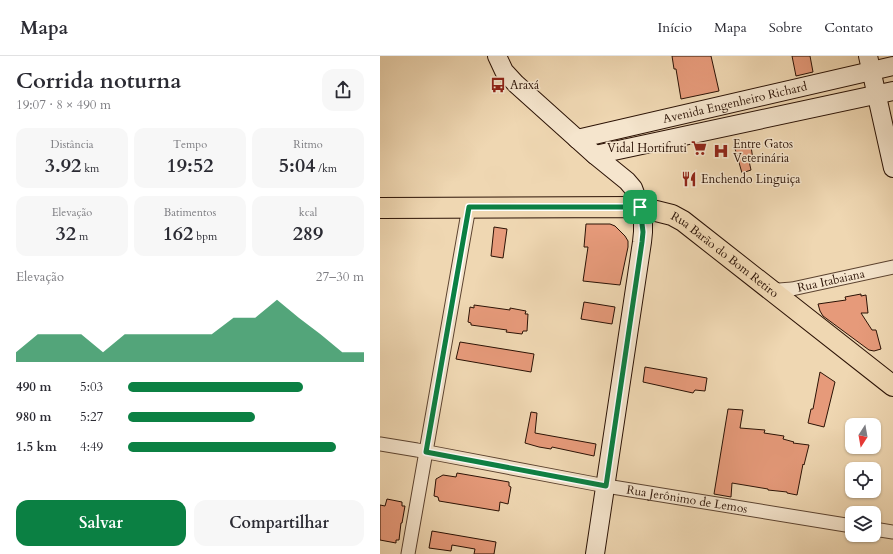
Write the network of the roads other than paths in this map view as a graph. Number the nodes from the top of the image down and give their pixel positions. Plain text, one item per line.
1 (497, 56) edge
2 (869, 63) edge
3 (893, 66) edge
4 (885, 92) edge
5 (577, 139) junction
6 (595, 155) junction
7 (893, 168) edge
8 (469, 207) junction
9 (640, 207) junction
10 (380, 208) edge
11 (893, 267) edge
12 (768, 288) junction
13 (893, 386) edge
14 (380, 444) edge
15 (426, 452) junction
16 (606, 486) junction
17 (845, 525) edge
18 (881, 530) edge
19 (893, 532) edge
20 (408, 554) edge
21 (595, 554) edge

1 - 5 main road
2 - 3 main road, Avenida Engenheiro Richard
2 - 4 main road
2 - 5 main road, Avenida Engenheiro Richard
4 - 6 main road, Avenida Engenheiro Richard
4 - 7 main road
5 - 6 main road
6 - 9 main road
8 - 9 main road, Rua Barão do Bom Retiro
8 - 10 main road, Rua Barão do Bom Retiro
8 - 15 street
9 - 12 main road, Rua Barão do Bom Retiro
9 - 16 main road
11 - 12 street, Rua Itabaiana
12 - 13 main road, Rua Barão do Bom Retiro
14 - 15 street, Rua Jerônimo de Lemos
15 - 16 street, Rua Jerônimo de Lemos
15 - 20 street
16 - 17 street, Rua Jerônimo de Lemos
16 - 21 main road
18 - 19 street

